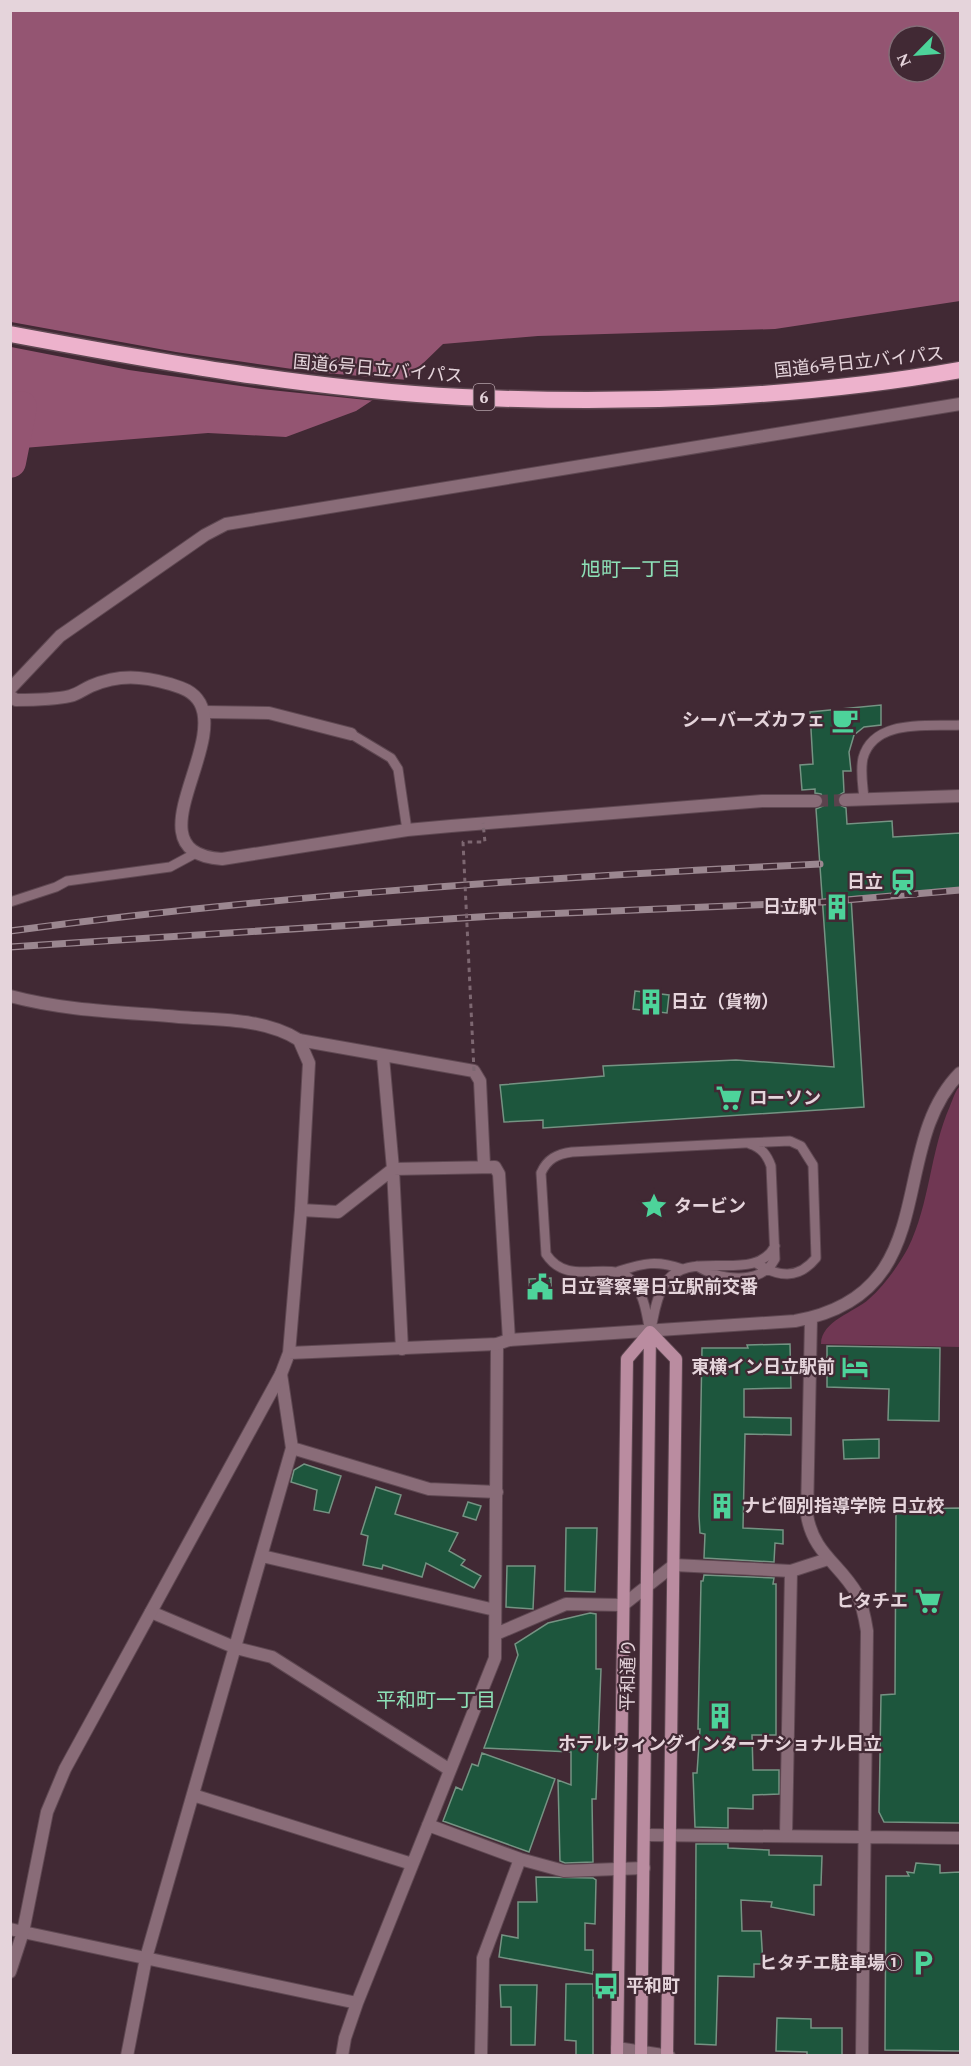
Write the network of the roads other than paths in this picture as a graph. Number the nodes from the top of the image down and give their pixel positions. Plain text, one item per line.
1 (10, 334) edge
2 (960, 370) edge
3 (960, 404) edge
4 (10, 688) edge
5 (10, 696) edge
6 (204, 712) junction
7 (960, 725) edge
8 (351, 734) joint
9 (960, 796) edge
10 (864, 799) junction
11 (845, 800) tunnel mouth
12 (816, 801) tunnel mouth
13 (407, 830) junction
14 (196, 853) junction
15 (10, 902) edge
16 (10, 996) edge
17 (299, 1040) junction
18 (383, 1057) junction
19 (960, 1073) edge
20 (745, 1143) junction
21 (484, 1165) junction
22 (393, 1169) junction
23 (302, 1210) junction
24 (777, 1243) junction
25 (756, 1263) junction
26 (697, 1266) junction
27 (682, 1269) junction
28 (768, 1270) junction
29 (619, 1271) junction
30 (811, 1318) junction
31 (651, 1332) junction
32 (503, 1342) junction
33 (402, 1348) junction
34 (289, 1353) junction
35 (281, 1374) junction
36 (292, 1448) junction
37 (497, 1492) junction
38 (262, 1556) junction
39 (828, 1559) junction
40 (674, 1565) junction
41 (791, 1571) junction
42 (647, 1587) junction
43 (623, 1605) junction
44 (495, 1610) junction
45 (151, 1612) junction
46 (496, 1634) junction
47 (236, 1648) junction
48 (450, 1770) junction
49 (193, 1795) junction
50 (428, 1825) junction
51 (670, 1834) junction
52 (644, 1835) junction
53 (786, 1835) junction
54 (864, 1836) junction
55 (960, 1838) edge
56 (520, 1859) junction
57 (412, 1864) junction
58 (644, 1868) junction
59 (619, 1870) junction
60 (17, 1930) edge
61 (146, 1958) junction
62 (10, 1972) edge
63 (357, 2003) junction
64 (617, 2052) edge
65 (641, 2054) edge
66 (127, 2055) edge
67 (342, 2055) edge
68 (481, 2055) edge
69 (668, 2055) edge
70 (862, 2055) edge

1 - 2 highway, 国道6号日立バイパス / 6
3 - 4 street
5 - 6 street
6 - 8 street
6 - 14 street
7 - 10 lane
8 - 13 lane
9 - 10 street
10 - 11 street
12 - 13 street
13 - 14 street
14 - 15 lane
16 - 17 street
17 - 18 street
17 - 23 street
18 - 21 street
18 - 22 street
19 - 30 street
20 - 24 lane
20 - 28 lane
20 - 29 lane
21 - 22 street
21 - 32 street
22 - 23 street
22 - 33 street
23 - 34 street
24 - 25 lane
24 - 28 lane
25 - 26 lane
25 - 28 lane
26 - 27 lane
26 - 28 lane
27 - 29 lane
27 - 31 lane
29 - 31 lane
30 - 31 street
30 - 39 street
31 - 32 street
31 - 40 main road
31 - 42 main road, 平和通り
31 - 43 main road
32 - 33 street
32 - 37 street
33 - 34 street
34 - 35 street
35 - 36 street
35 - 45 street
36 - 37 street
36 - 38 street
37 - 44 street
38 - 44 street
38 - 47 street
39 - 41 street
39 - 54 street
40 - 41 street
40 - 42 street
40 - 51 main road
41 - 53 street
42 - 43 street
42 - 52 main road, 平和通り
43 - 46 street
43 - 59 main road
44 - 46 street
45 - 47 street
45 - 60 street
46 - 48 street
47 - 48 street
47 - 49 street
48 - 50 street
49 - 57 street
49 - 61 street
50 - 56 street
50 - 57 street
51 - 52 street
51 - 53 street
51 - 69 main road
52 - 58 main road, 平和通り
53 - 54 street
54 - 55 street
54 - 70 street
56 - 59 street
56 - 68 street
57 - 63 street
58 - 59 street
58 - 65 main road, 平和通り
59 - 64 main road
60 - 61 street
60 - 62 street
61 - 63 street
61 - 66 street
63 - 67 street
64 - 65 street
65 - 69 street

